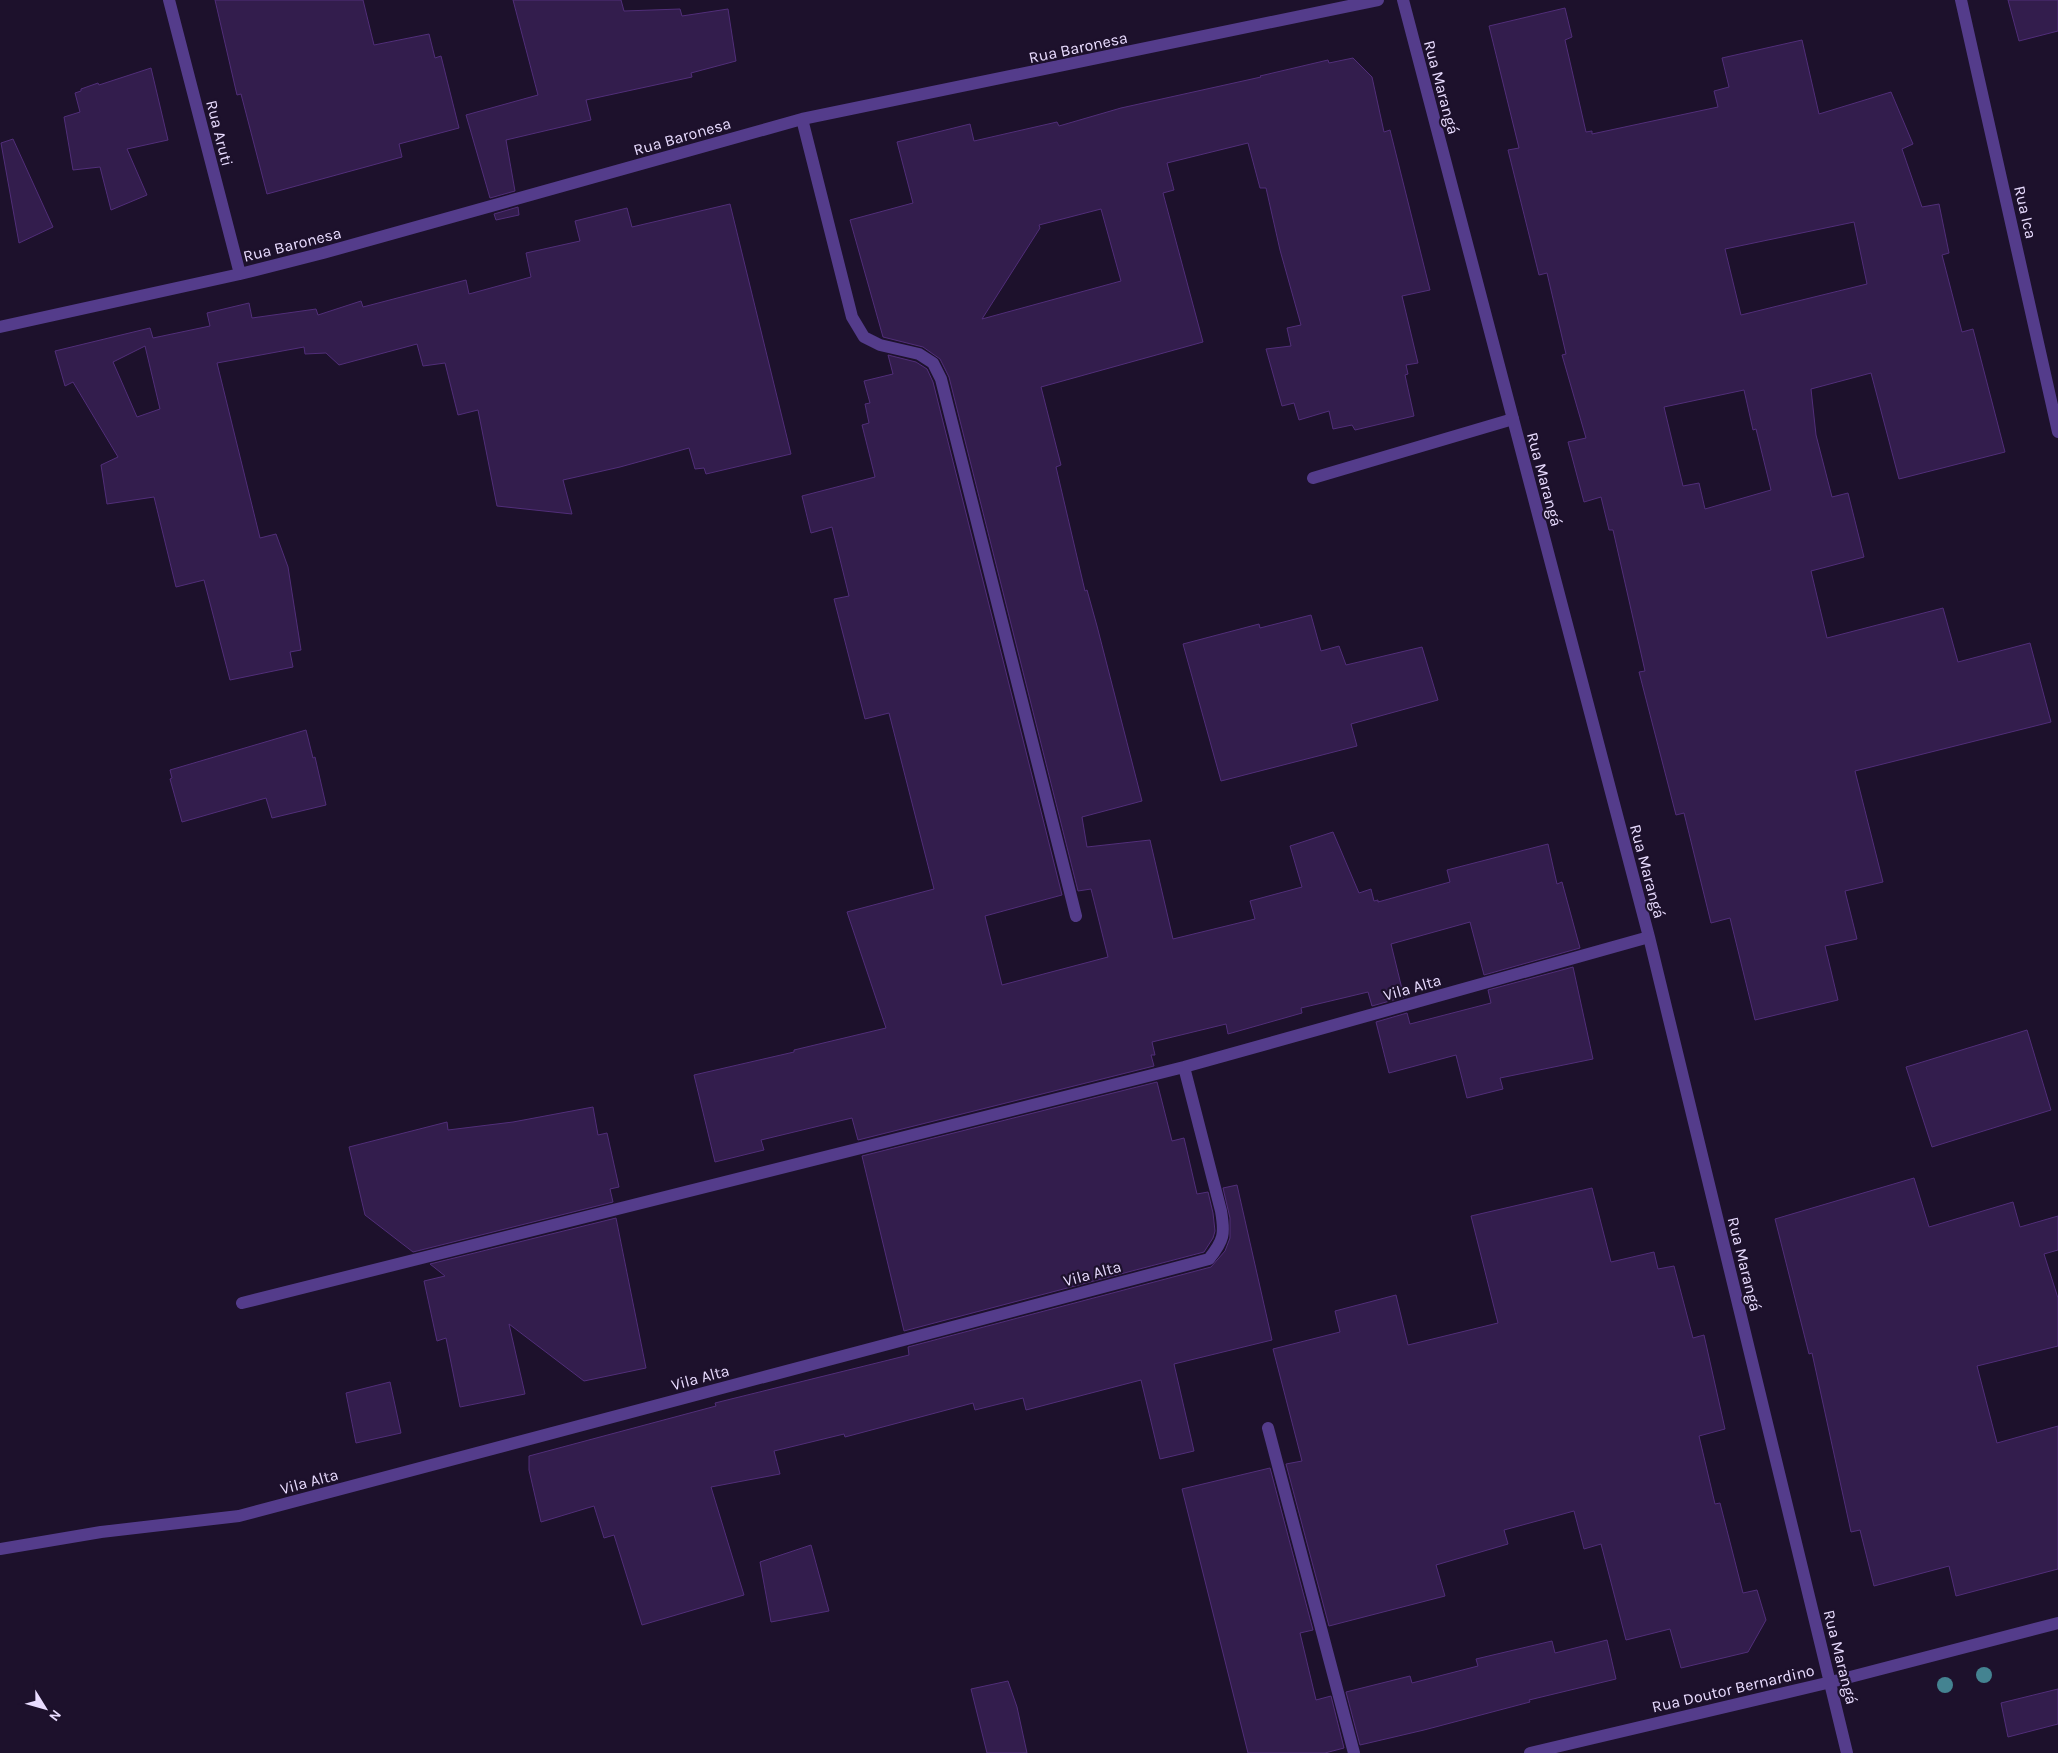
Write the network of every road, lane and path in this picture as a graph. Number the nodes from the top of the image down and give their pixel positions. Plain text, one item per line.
1 (169, 0) edge
2 (1378, 0) edge
3 (1403, 0) edge
4 (1961, 0) edge
5 (802, 119) junction
6 (240, 274) junction
7 (0, 326) edge
8 (1513, 419) junction
9 (2058, 432) edge
10 (1313, 478) dead end
11 (1076, 916) dead end
12 (1648, 937) junction
13 (1184, 1068) junction
14 (242, 1303) dead end
15 (1268, 1428) dead end
16 (0, 1549) edge
17 (2058, 1623) edge
18 (1831, 1682) junction
19 (1354, 1753) edge
20 (1530, 1753) edge
21 (1847, 1753) edge

1 - 6 street, Rua Aruti
2 - 5 street, Rua Baronesa
3 - 8 street, Rua Marangá
4 - 9 street, Rua Ica
5 - 6 street, Rua Baronesa
5 - 11 street
6 - 7 street, Rua Baronesa
8 - 10 street
8 - 12 street, Rua Marangá
12 - 13 street, Vila Alta
12 - 18 street, Rua Marangá
13 - 14 street, Vila Alta
13 - 16 street, Vila Alta
15 - 19 street
17 - 18 street, Rua Doutor Bernardino
18 - 20 street, Rua Doutor Bernardino
18 - 21 street, Rua Marangá

